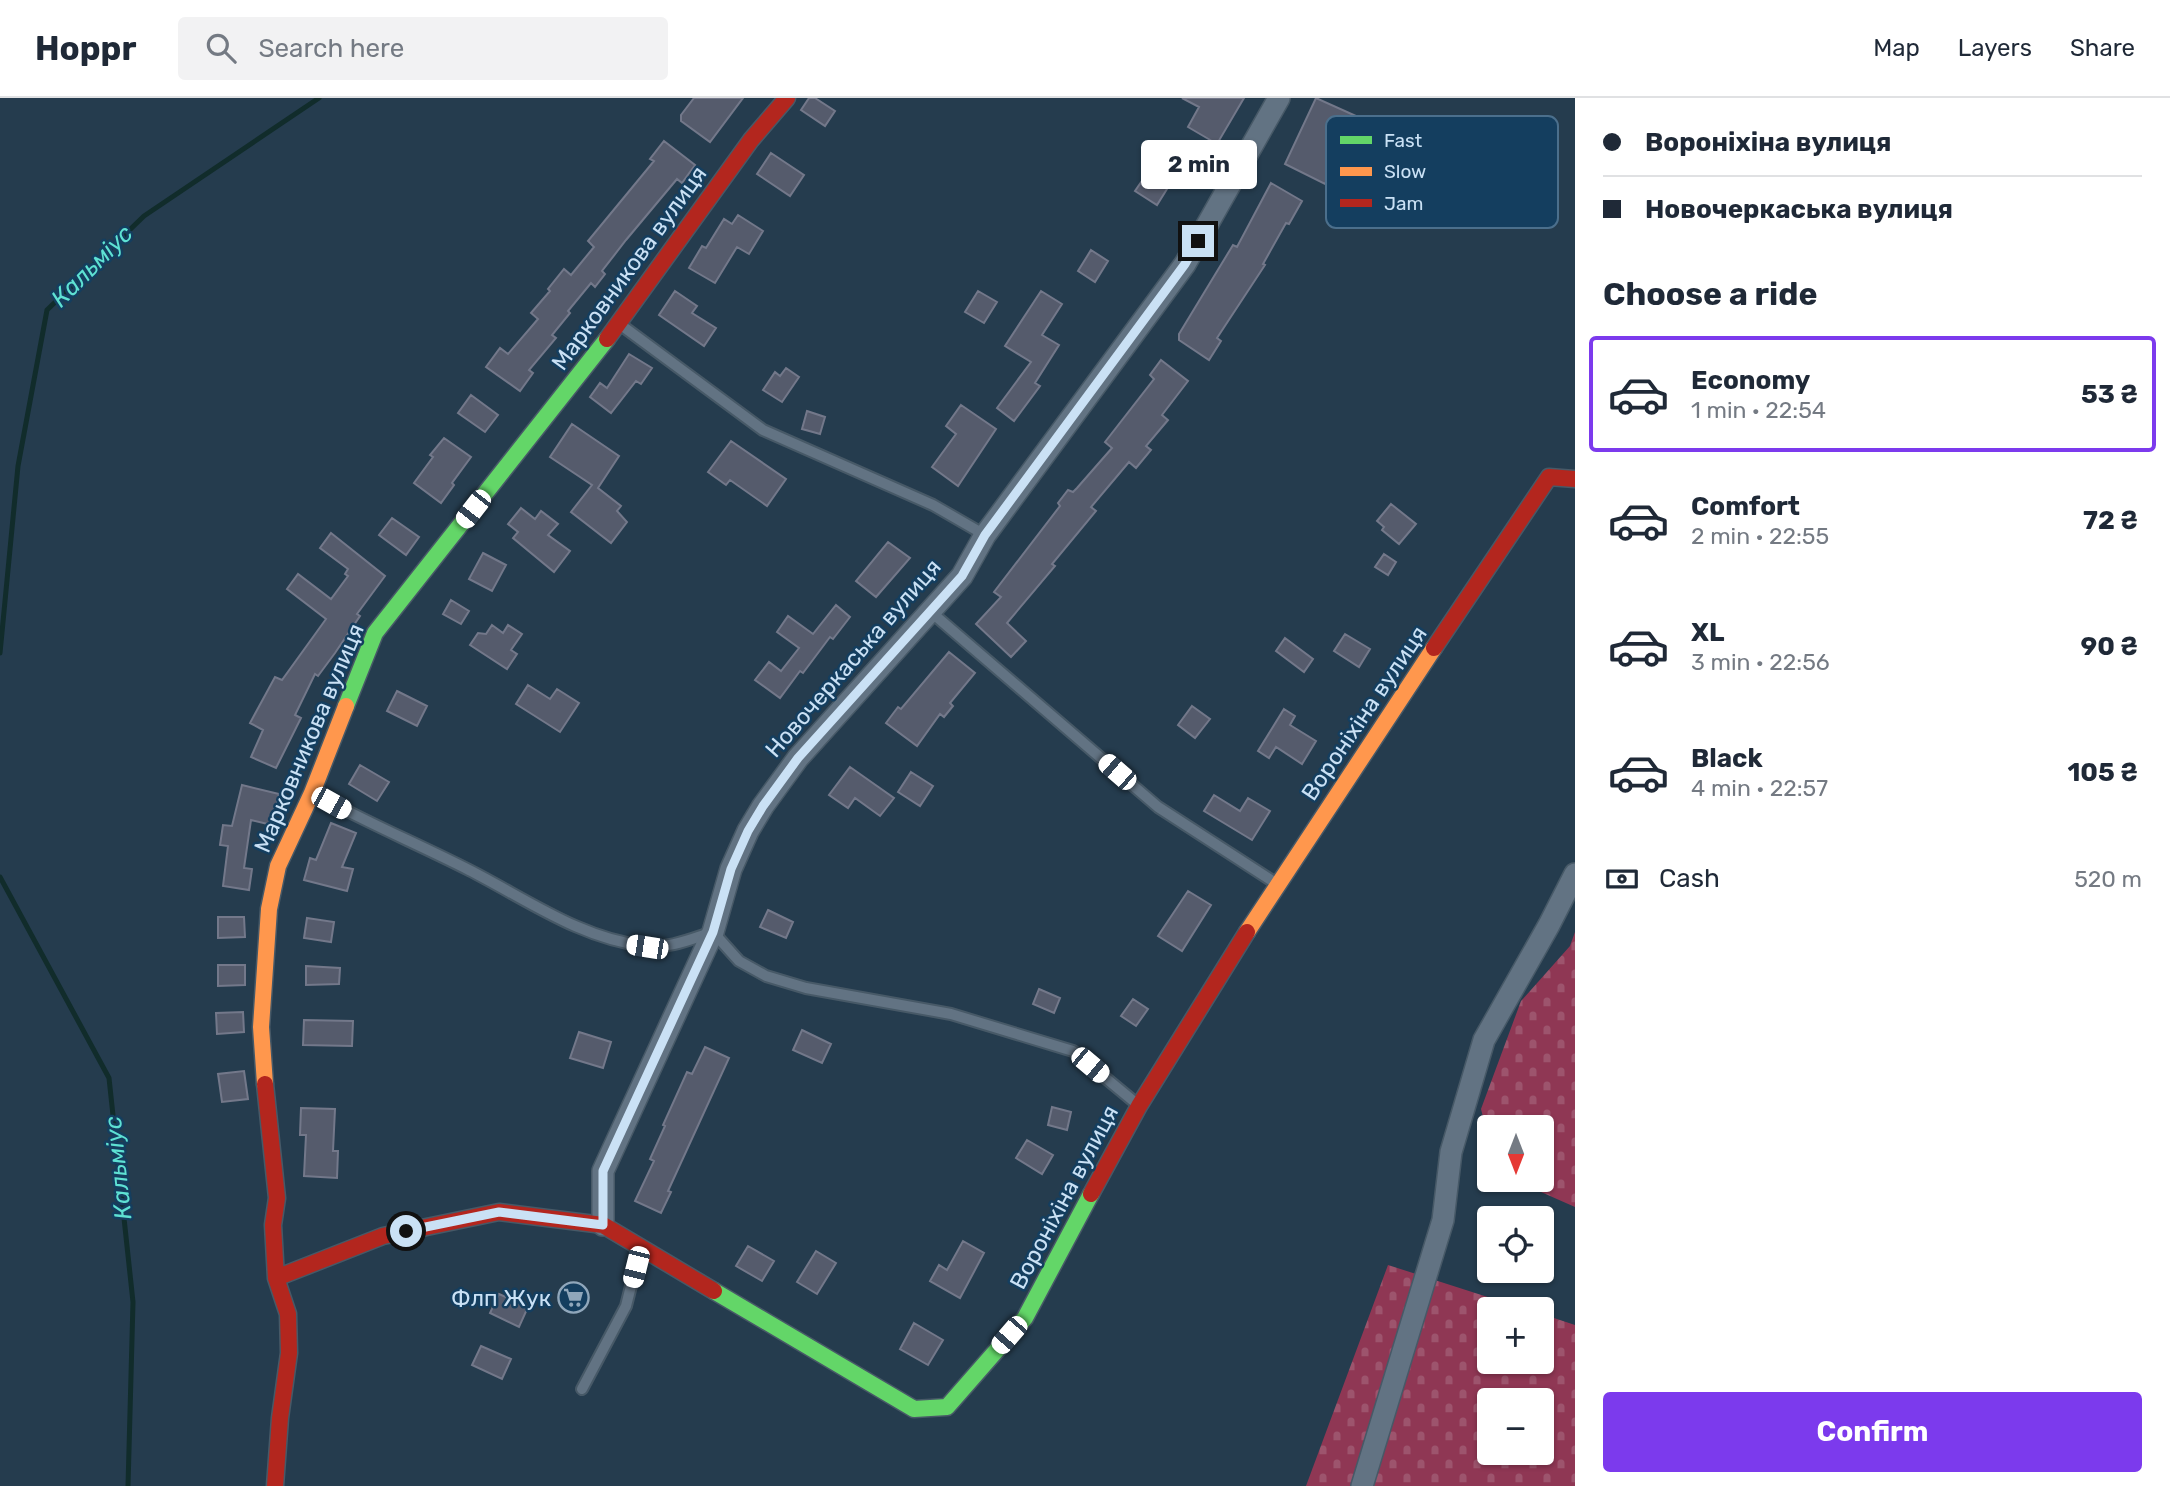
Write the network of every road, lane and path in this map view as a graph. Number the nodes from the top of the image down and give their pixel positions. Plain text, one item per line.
1 (787, 98) edge
2 (1279, 98) edge
3 (619, 324) junction
4 (1575, 479) edge
5 (985, 535) junction
6 (931, 612) junction
7 (312, 793) junction
8 (1575, 874) edge
9 (1277, 883) junction
10 (713, 932) junction
11 (1139, 1106) junction
12 (603, 1225) junction
13 (641, 1247) junction
14 (276, 1278) junction
15 (582, 1388) dead end
16 (275, 1486) edge
17 (1362, 1486) edge

1 - 3 street, Марковникова вулиця
2 - 5 street, Новочеркаська вулиця
3 - 5 lane
3 - 7 street, Марковникова вулиця
4 - 9 street, Вороніхіна вулиця
5 - 6 street, Новочеркаська вулиця
6 - 9 lane
6 - 10 street, Новочеркаська вулиця
7 - 10 lane
7 - 14 street, Марковникова вулиця
8 - 17 street
9 - 11 street, Вороніхіна вулиця
10 - 11 lane
10 - 12 street, Новочеркаська вулиця
11 - 13 street, Вороніхіна вулиця
12 - 13 street, Вороніхіна вулиця
12 - 14 street, Вороніхіна вулиця
13 - 15 lane
14 - 16 street, Марковникова вулиця

